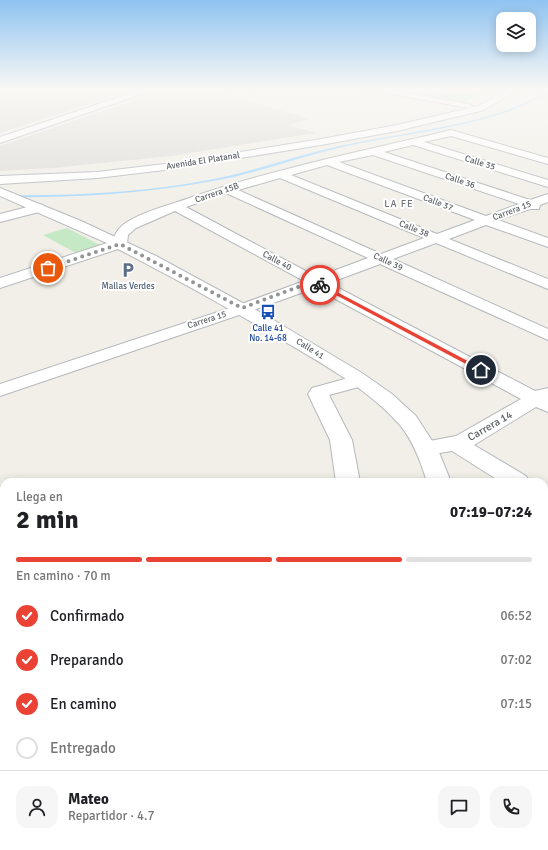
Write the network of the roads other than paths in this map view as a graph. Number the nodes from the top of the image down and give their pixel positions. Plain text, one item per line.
1 (37, 128) edge
2 (367, 128) edge
3 (398, 128) edge
4 (0, 140) edge
5 (412, 142) junction
6 (372, 151) junction
7 (548, 161) edge
8 (328, 162) junction
9 (0, 174) edge
10 (279, 174) junction
11 (0, 180) edge
12 (548, 184) edge
13 (228, 189) junction
14 (0, 192) edge
15 (548, 198) edge
16 (530, 204) junction
17 (176, 207) junction
18 (39, 208) junction
19 (548, 210) edge
20 (0, 218) edge
21 (486, 221) junction
22 (436, 238) junction
23 (548, 243) edge
24 (120, 244) junction
25 (380, 258) junction
26 (314, 281) junction
27 (0, 283) edge
28 (548, 284) edge
29 (242, 308) junction
30 (548, 335) edge
31 (359, 381) junction
32 (0, 390) edge
33 (544, 399) edge
34 (457, 444) junction
35 (427, 448) junction
36 (347, 478) edge
37 (438, 478) edge
38 (512, 478) edge

1 - 4 main road
2 - 9 main road, Avenida El Platanal
3 - 11 main road, Avenida El Platanal
5 - 6 street, Carrera 15B
5 - 7 street, Carrera 15B
5 - 12 street, Calle 35
6 - 8 street, Carrera 15B
6 - 16 street, Calle 36
8 - 10 street, Carrera 15B
8 - 21 street, Calle 37
10 - 13 street, Carrera 15B
10 - 22 street, Calle 38
13 - 17 street, Carrera 15B
13 - 25 street, Calle 39
14 - 18 main road, Calle 41
15 - 16 street, Carrera 15
16 - 19 street, Calle 36
16 - 21 street, Carrera 15
17 - 24 street, Carrera 15B
17 - 26 street, Calle 40
18 - 20 street
18 - 24 main road, Calle 41
21 - 22 street, Carrera 15
21 - 23 street, Calle 37
22 - 25 street, Carrera 15
22 - 28 street, Calle 38
24 - 27 main road
24 - 29 main road, Calle 41
25 - 26 street, Carrera 15
25 - 30 street, Calle 39
26 - 29 street, Carrera 15
26 - 33 street, Calle 40
29 - 31 main road, Calle 41
29 - 32 street, Carrera 15
31 - 35 main road, Calle 41
31 - 36 street
33 - 34 street, Carrera 14
34 - 35 street, Carrera 14
34 - 38 street
35 - 37 main road, Calle 41

